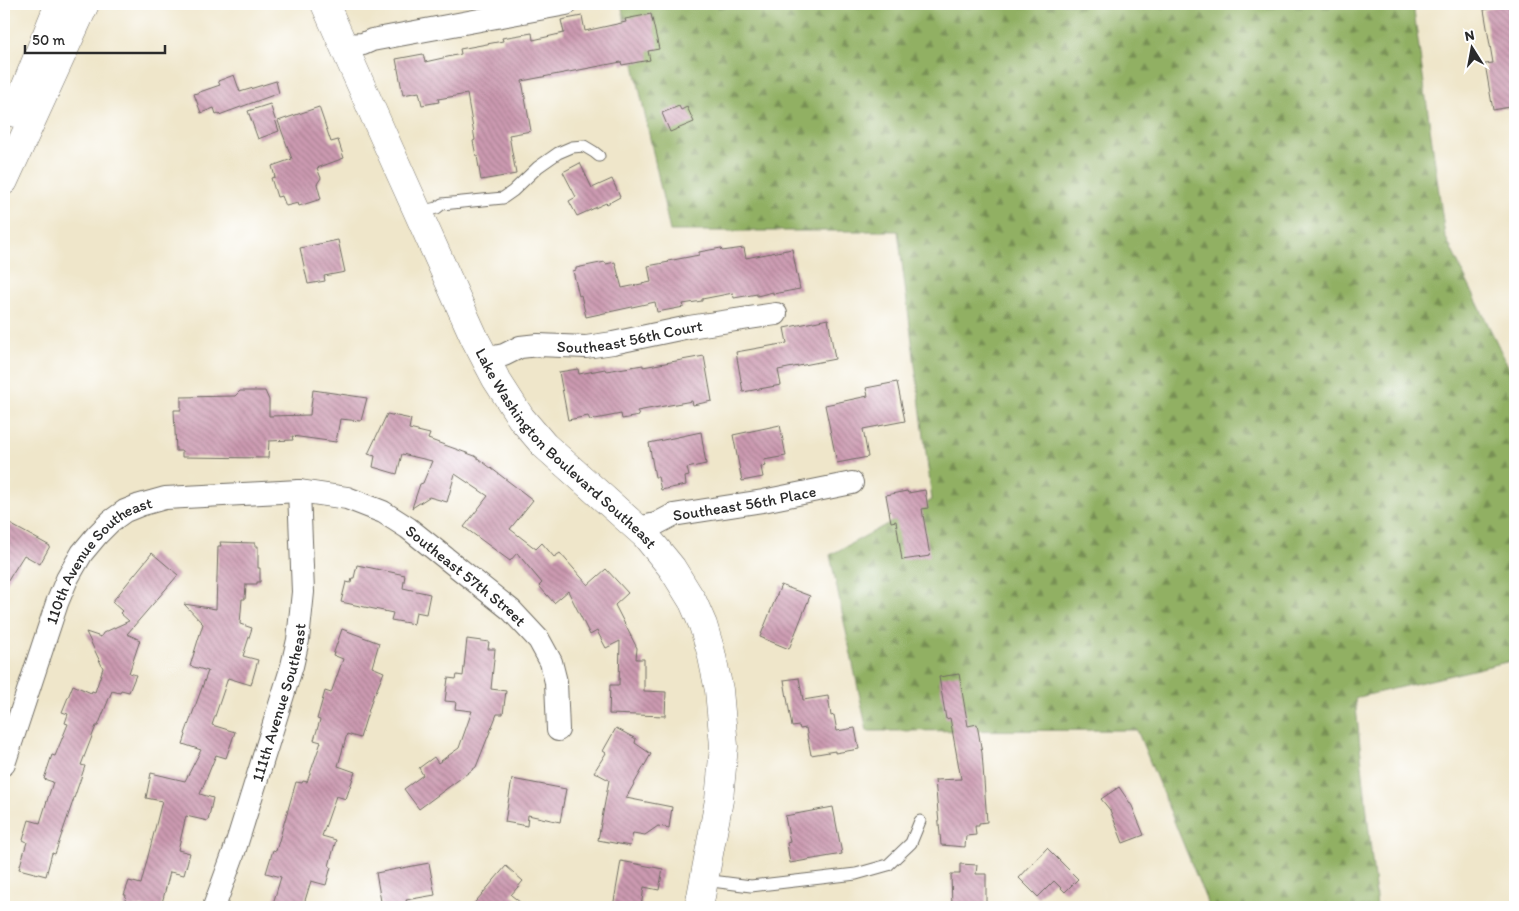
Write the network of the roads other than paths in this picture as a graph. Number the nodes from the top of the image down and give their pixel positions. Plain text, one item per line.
1 (59, 4) edge
2 (85, 4) edge
3 (325, 4) edge
4 (566, 4) edge
5 (343, 45) junction
6 (4, 143) edge
7 (599, 156) dead end
8 (4, 181) edge
9 (418, 212) junction
10 (776, 314) dead end
11 (485, 359) junction
12 (852, 483) dead end
13 (299, 491) junction
14 (638, 528) junction
15 (558, 730) dead end
16 (4, 764) edge
17 (920, 821) dead end
18 (704, 880) junction
19 (214, 907) edge
20 (699, 907) edge

1 - 6 main road
2 - 8 main road
3 - 5 main road, Lake Washington Boulevard Southeast
4 - 5 street
5 - 9 main road, Lake Washington Boulevard Southeast
7 - 9 lane
9 - 11 main road, Lake Washington Boulevard Southeast
10 - 11 street, Southeast 56th Court
11 - 14 main road, Lake Washington Boulevard Southeast
12 - 14 street, Southeast 56th Place
13 - 15 street, Southeast 57th Street
13 - 16 street, 110th Avenue Southeast
13 - 19 street, 111th Avenue Southeast
14 - 18 main road, Lake Washington Boulevard Southeast
17 - 18 lane
18 - 20 main road, Lake Washington Boulevard Southeast

